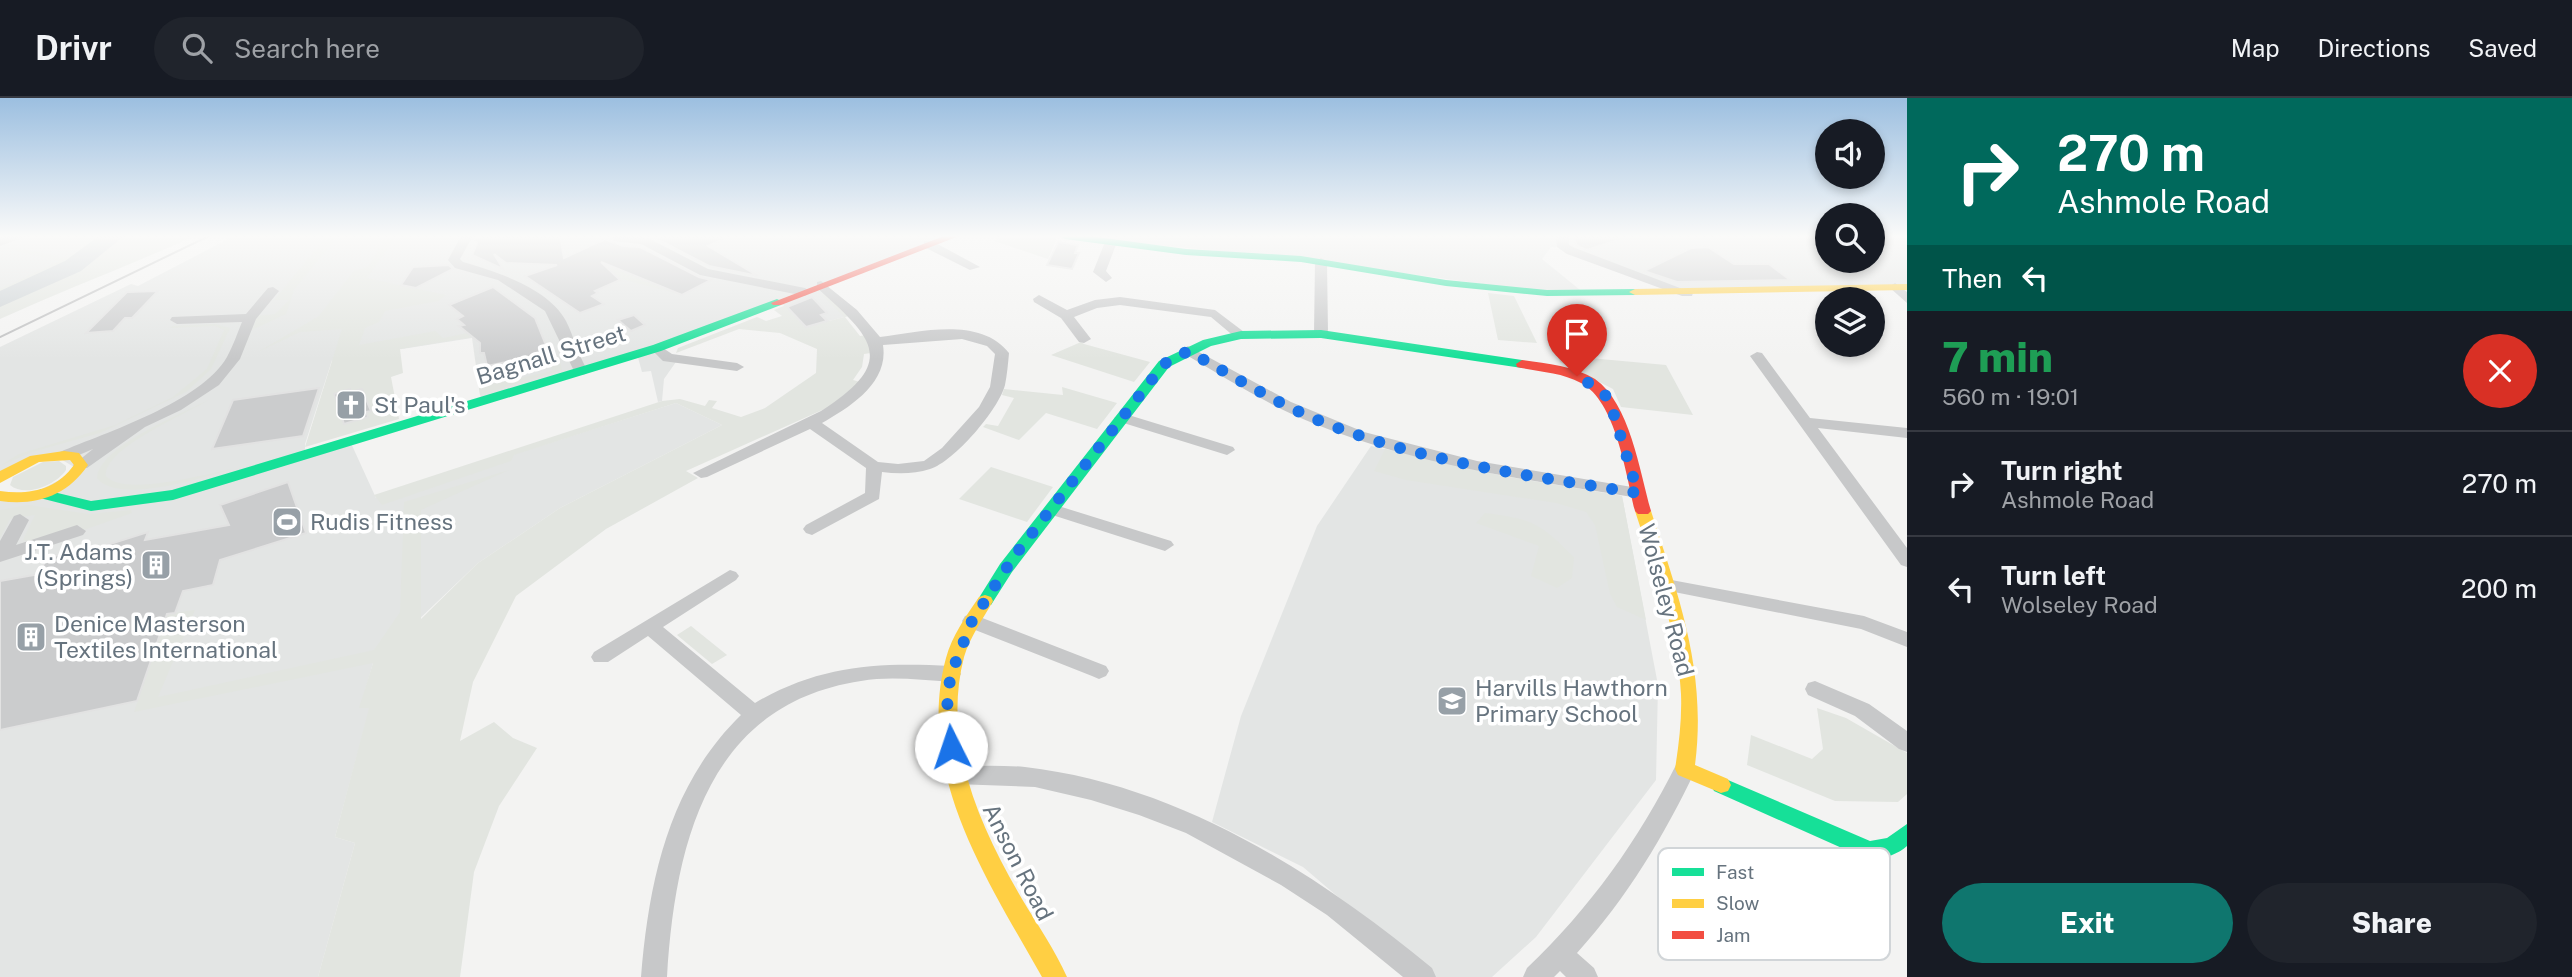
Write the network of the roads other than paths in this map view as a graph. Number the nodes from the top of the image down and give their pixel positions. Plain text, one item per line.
1 (500, 277) edge
2 (729, 277) edge
3 (842, 277) edge
4 (1100, 277) edge
5 (1321, 277) edge
6 (1410, 277) edge
7 (1642, 277) edge
8 (821, 285) junction
9 (1901, 287) edge
10 (273, 291) dead end
11 (805, 292) junction
12 (1686, 293) junction
13 (1039, 299) dead end
14 (1907, 299) edge
15 (1110, 302) junction
16 (1066, 315) junction
17 (250, 318) junction
18 (177, 320) dead end
19 (1321, 334) junction
20 (1241, 335) junction
21 (1084, 339) dead end
22 (876, 342) junction
23 (657, 348) junction
24 (1188, 351) junction
25 (1757, 356) dead end
26 (737, 367) dead end
27 (581, 372) junction
28 (1122, 418) junction
29 (809, 421) junction
30 (1805, 422) junction
31 (140, 424) junction
32 (1907, 433) edge
33 (1227, 450) dead end
34 (66, 455) junction
35 (874, 466) junction
36 (78, 470) junction
37 (701, 473) dead end
38 (0, 478) edge
39 (1638, 493) junction
40 (41, 494) junction
41 (8, 497) edge
42 (155, 498) junction
43 (0, 505) edge
44 (1052, 509) junction
45 (20, 520) dead end
46 (812, 529) dead end
47 (76, 531) dead end
48 (1166, 545) dead end
49 (0, 556) edge
50 (1907, 561) edge
51 (730, 576) dead end
52 (1665, 585) junction
53 (972, 621) junction
54 (650, 628) junction
55 (1907, 640) edge
56 (601, 657) dead end
57 (1100, 671) dead end
58 (951, 674) junction
59 (1815, 689) dead end
60 (754, 714) junction
61 (1907, 743) edge
62 (1685, 769) junction
63 (955, 775) junction
64 (1907, 833) edge
65 (1864, 848) edge
66 (1880, 848) edge
67 (1560, 954) junction
68 (654, 977) edge
69 (1055, 977) edge
70 (1423, 977) edge
71 (1536, 977) edge
72 (1585, 977) edge

1 - 27 street
2 - 11 street
3 - 8 street, Bagnall Street
4 - 15 street
5 - 19 street
6 - 12 street
7 - 12 street
8 - 11 street, Bagnall Street
8 - 22 street
9 - 12 street
9 - 14 street
10 - 17 street
11 - 23 street, Bagnall Street
13 - 16 street
15 - 16 street
15 - 20 street
16 - 21 street
17 - 18 street
17 - 31 street
19 - 20 street, Anson Road
19 - 39 street, Wolseley Road
20 - 24 street, Anson Road
22 - 29 street
22 - 35 street
23 - 26 street
23 - 27 street, Bagnall Street
24 - 28 street, Anson Road
24 - 39 street
25 - 30 street
27 - 42 street, Bagnall Street
28 - 33 street
28 - 44 street, Anson Road
29 - 35 street
29 - 37 street
30 - 32 street
30 - 50 street
31 - 34 street
31 - 36 street
34 - 36 street, Bagnall Street
34 - 38 street
35 - 46 street
36 - 40 street, Bagnall Street
36 - 42 street, Bagnall Street
39 - 52 street, Wolseley Road
40 - 41 street, Bagnall Street
40 - 42 street, Bagnall Street
41 - 43 street, Bagnall Street
44 - 48 street
44 - 53 street, Anson Road
45 - 49 street
47 - 49 street
51 - 54 street
52 - 55 street
52 - 62 street, Wolseley Road
53 - 57 street
53 - 58 street, Anson Road
54 - 56 street
54 - 60 street
58 - 60 street
58 - 63 street, Anson Road
59 - 61 street
60 - 68 street
62 - 65 street
62 - 67 street, Wolseley Road
63 - 69 street, Anson Road
63 - 70 street
64 - 66 street
67 - 71 street, Wolseley Road
67 - 72 street

